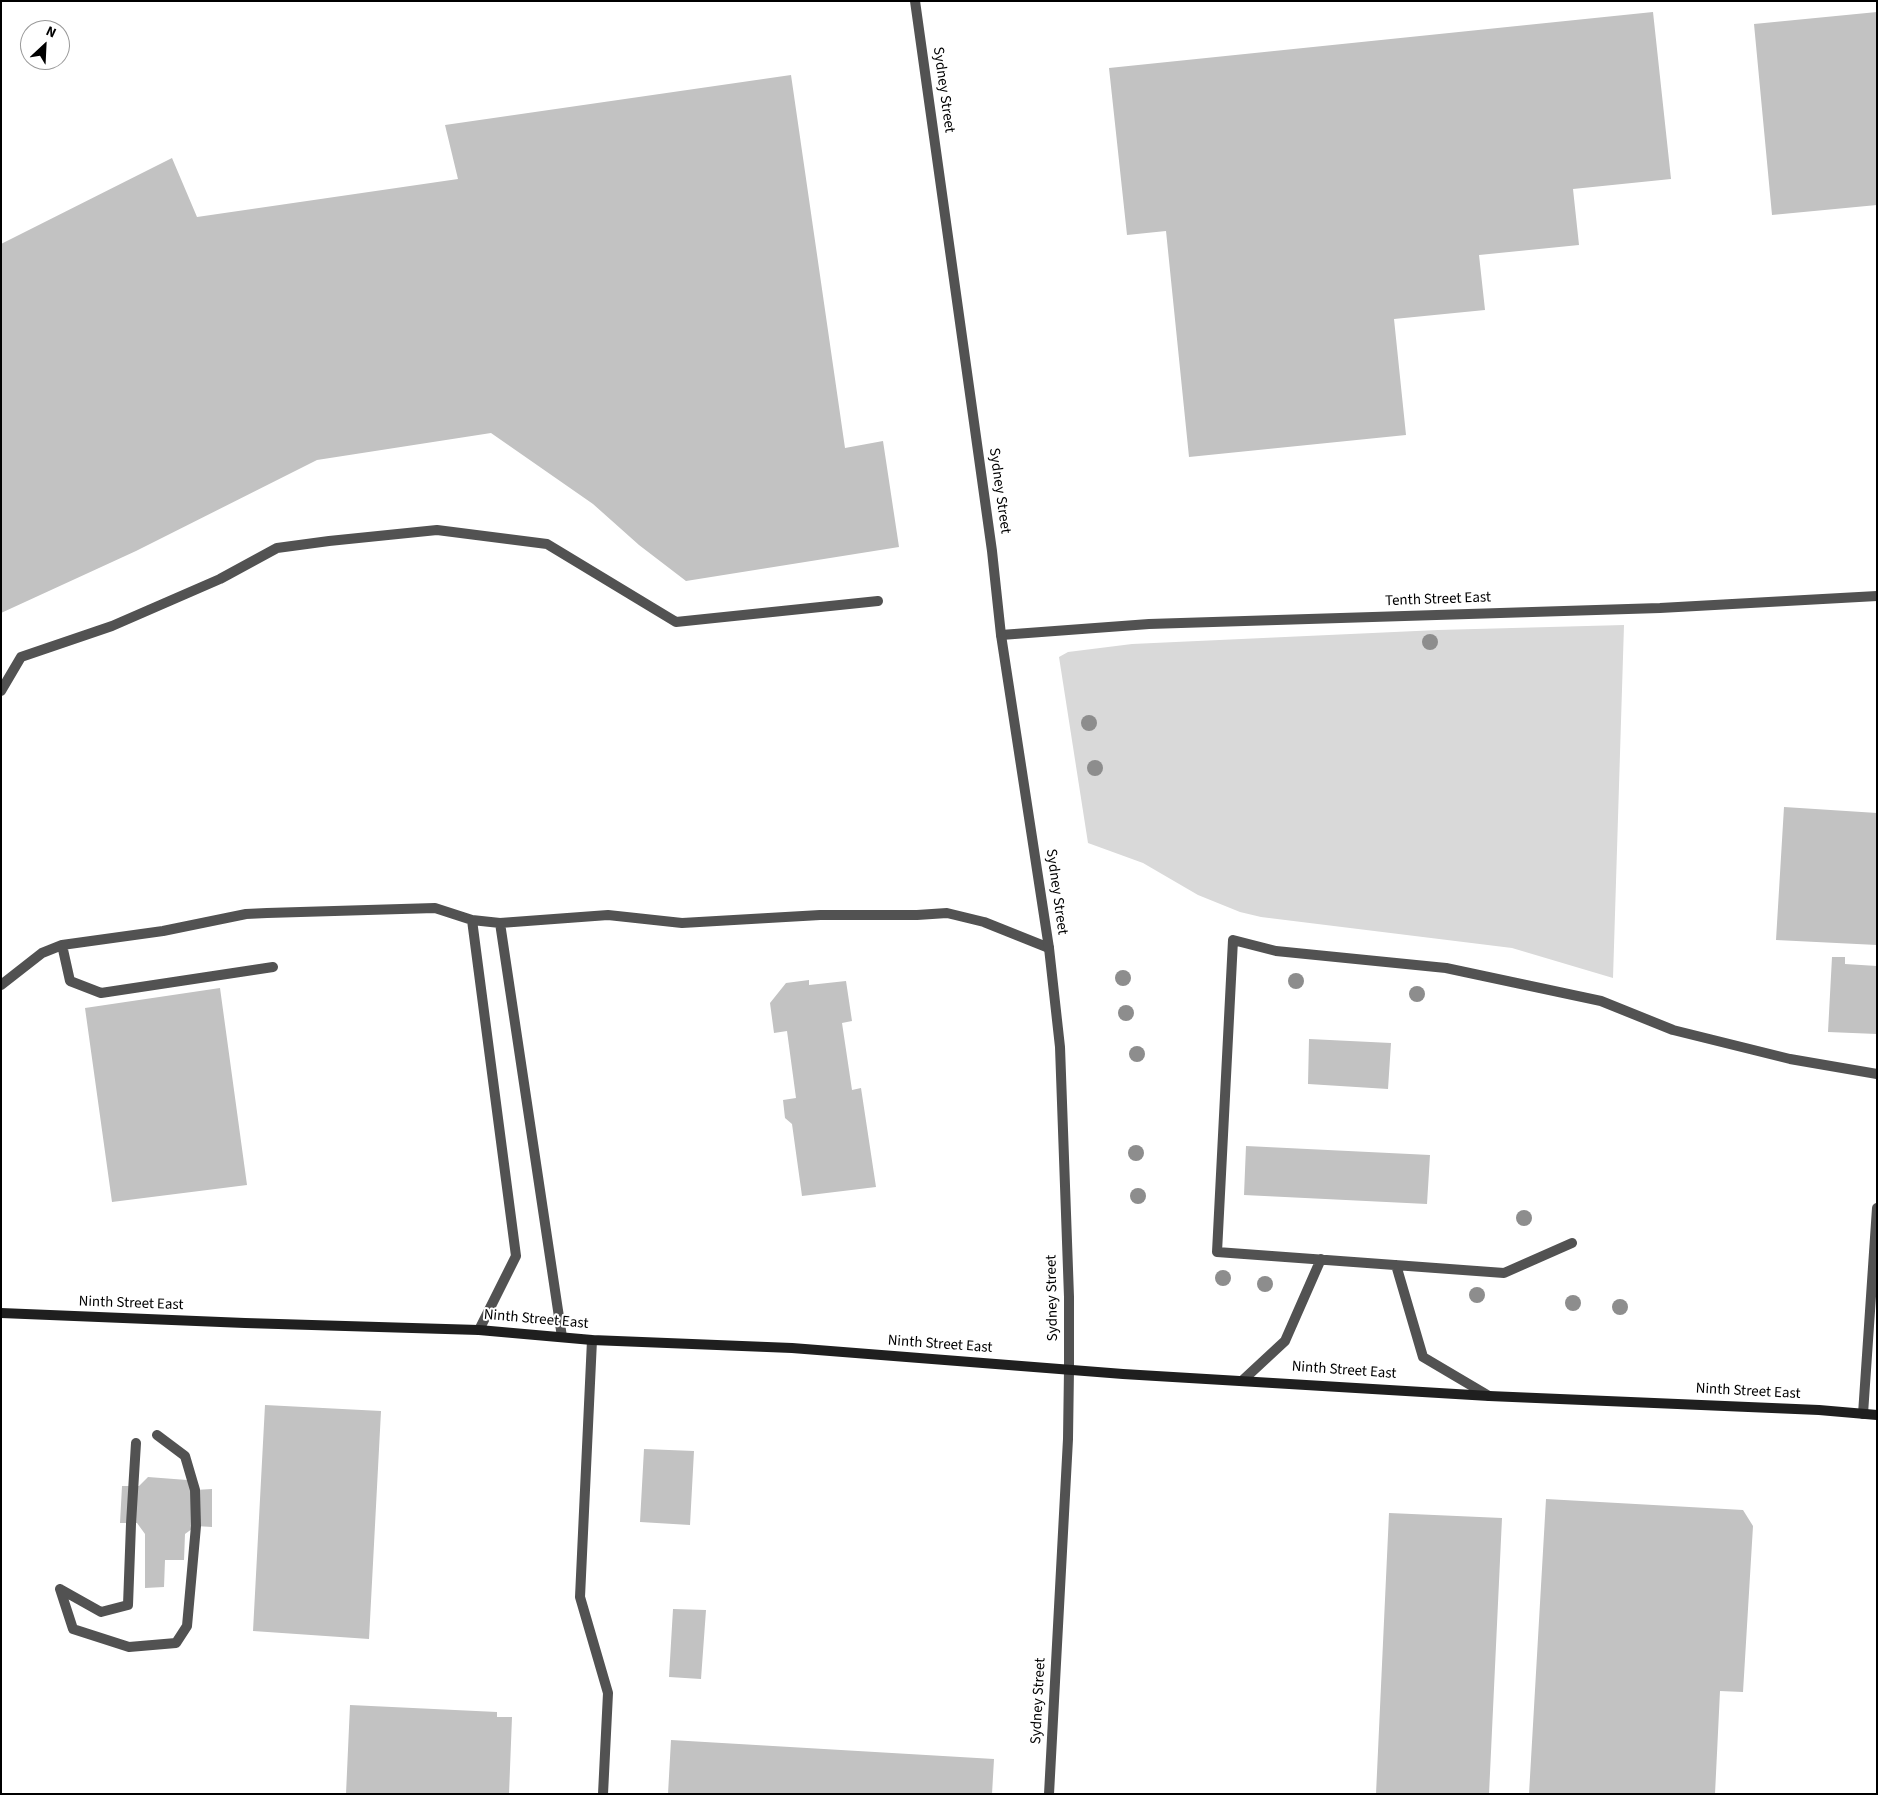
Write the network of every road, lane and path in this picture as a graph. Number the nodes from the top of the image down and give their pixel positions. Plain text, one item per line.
1 (915, 1) edge
2 (1877, 596) edge
3 (878, 601) dead end
4 (1001, 635) junction
5 (1, 690) edge
6 (472, 920) junction
7 (500, 923) junction
8 (62, 945) junction
9 (1049, 948) junction
10 (273, 967) dead end
11 (1, 986) edge
12 (1877, 1074) edge
13 (1877, 1208) edge
14 (1572, 1243) dead end
15 (1321, 1260) junction
16 (1396, 1265) junction
17 (1, 1313) edge
18 (479, 1330) junction
19 (562, 1337) junction
20 (592, 1340) junction
21 (1070, 1369) junction
22 (1243, 1380) junction
23 (1489, 1396) junction
24 (1863, 1414) junction
25 (1877, 1415) edge
26 (157, 1435) dead end
27 (136, 1443) dead end
28 (603, 1794) edge
29 (1049, 1794) edge

1 - 4 street, Sydney Street
2 - 4 street, Tenth Street East
3 - 5 street
4 - 9 street, Sydney Street
6 - 7 street
6 - 8 street
6 - 18 street
7 - 9 street
7 - 19 street
8 - 10 street
8 - 11 street
9 - 21 street, Sydney Street
12 - 15 street
13 - 24 street
14 - 16 street
15 - 16 street
15 - 22 street
16 - 23 street
17 - 18 main road, Ninth Street East
18 - 19 main road, Ninth Street East
19 - 20 main road, Ninth Street East
20 - 21 main road, Ninth Street East
20 - 28 street
21 - 22 main road, Ninth Street East
21 - 29 street, Sydney Street
22 - 23 main road, Ninth Street East
23 - 24 main road, Ninth Street East
24 - 25 main road, Ninth Street East
26 - 27 street

